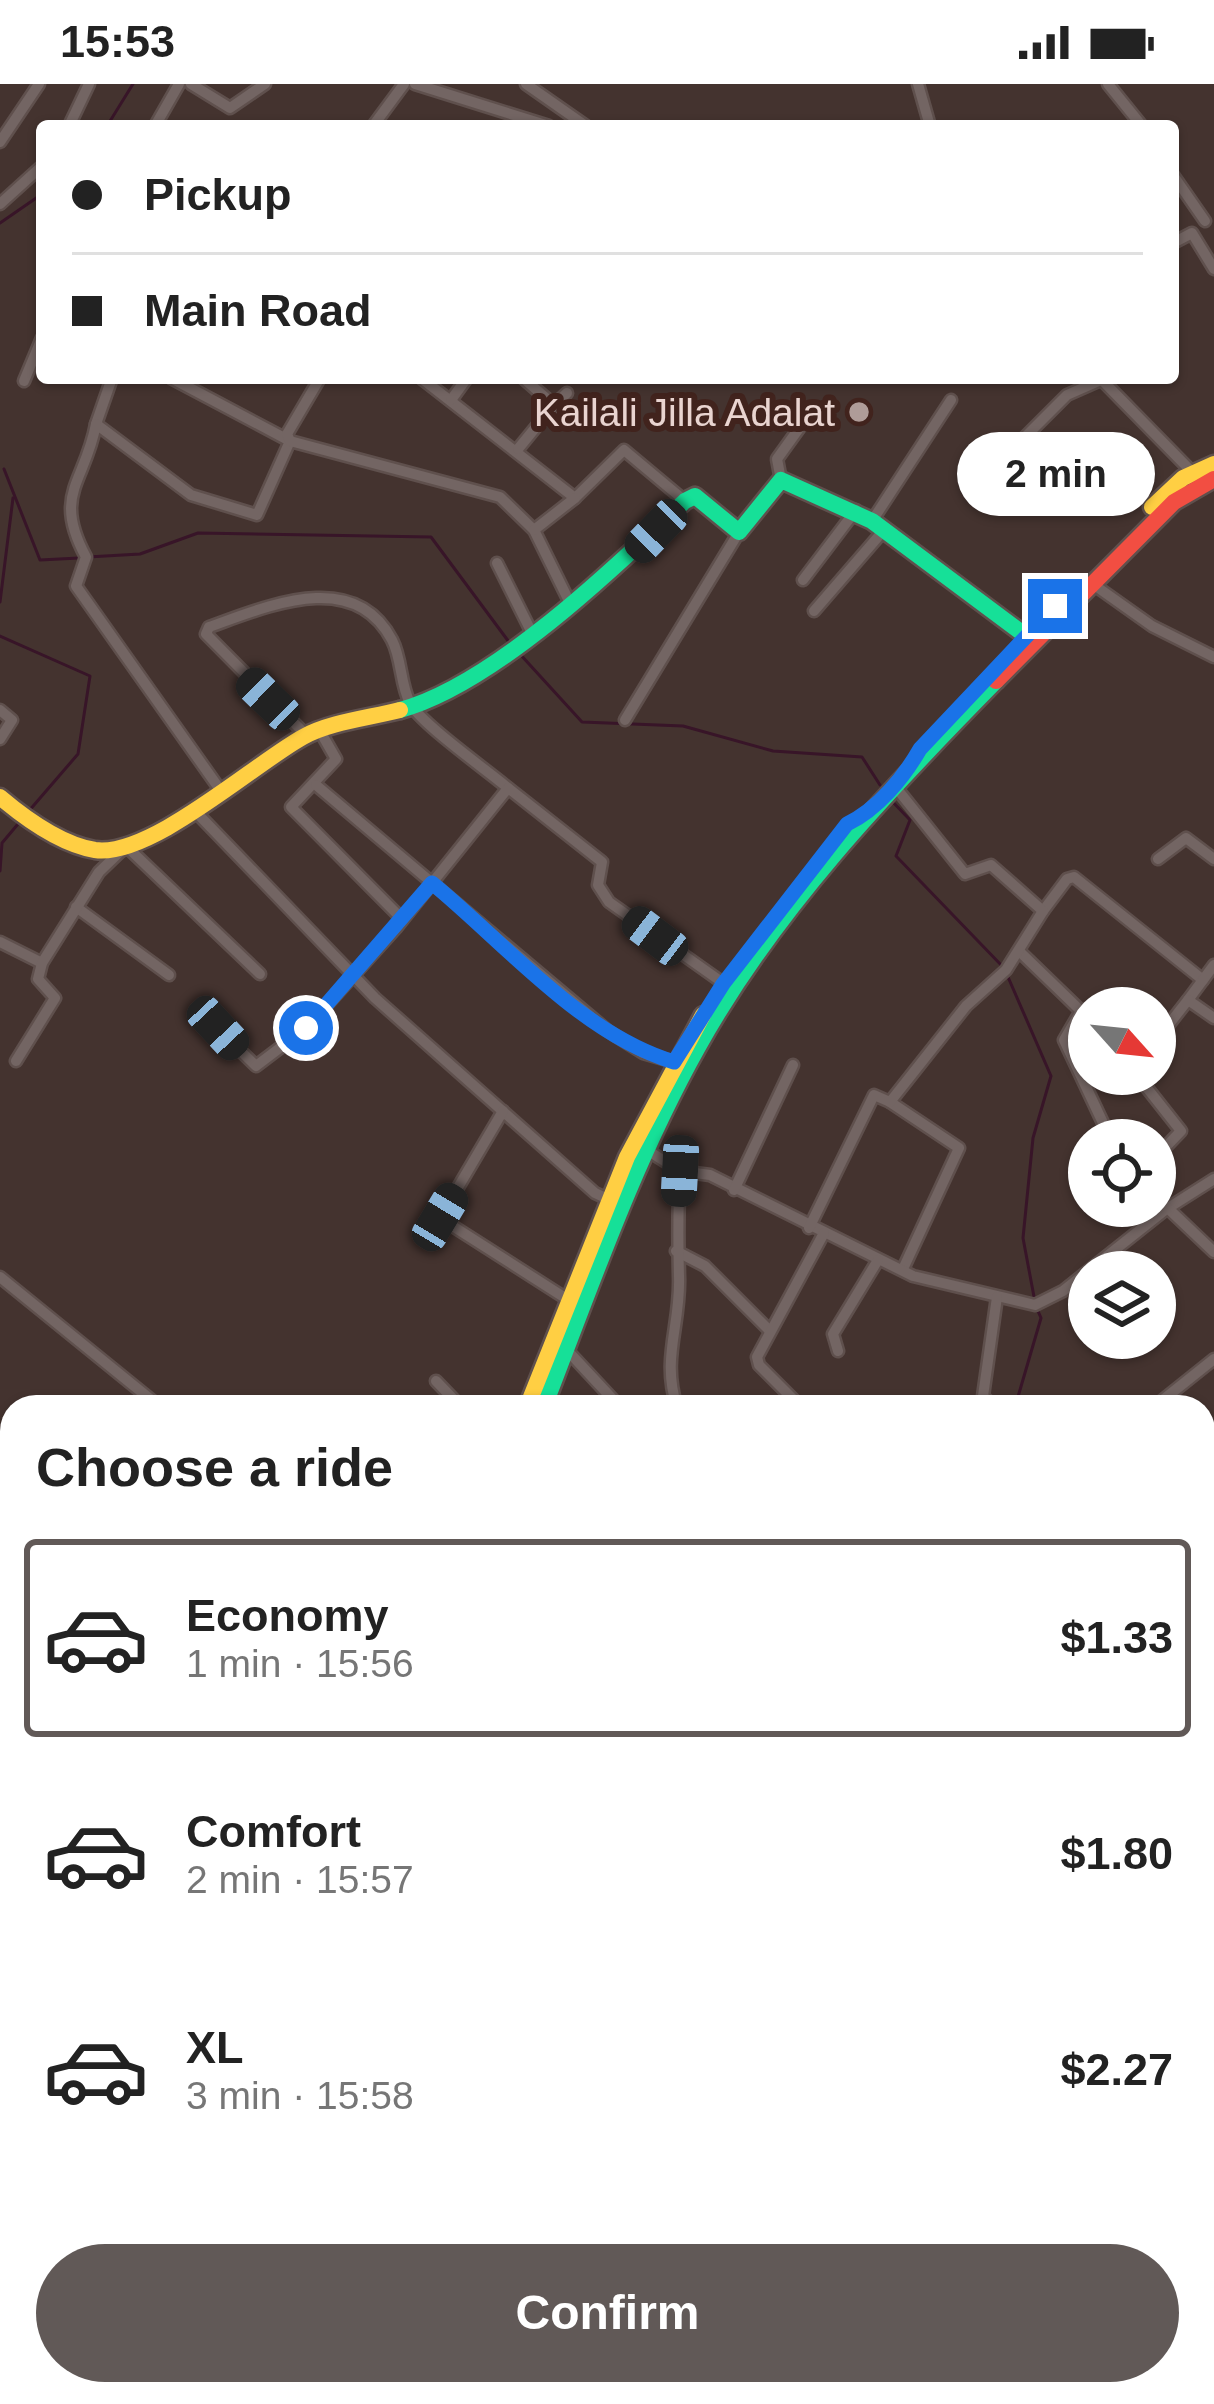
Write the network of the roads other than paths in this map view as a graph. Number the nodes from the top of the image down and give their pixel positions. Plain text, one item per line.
1 (39, 84) edge
2 (89, 84) edge
3 (179, 84) edge
4 (191, 84) edge
5 (265, 84) edge
6 (404, 84) edge
7 (415, 84) edge
8 (526, 84) edge
9 (918, 84) edge
10 (1108, 84) edge
11 (72, 120) edge
12 (158, 120) edge
13 (377, 120) edge
14 (520, 120) edge
15 (577, 120) edge
16 (928, 120) edge
17 (1137, 120) edge
18 (0, 142) edge
19 (36, 171) edge
20 (1179, 182) edge
21 (1, 202) edge
22 (1209, 217) edge
23 (1192, 233) junction
24 (1179, 240) edge
25 (1214, 268) edge
26 (36, 352) edge
27 (24, 381) dead end
28 (110, 384) edge
29 (182, 384) edge
30 (316, 384) edge
31 (429, 384) edge
32 (463, 384) edge
33 (530, 384) edge
34 (1090, 384) edge
35 (1106, 384) edge
36 (567, 393) dead end
37 (451, 400) junction
38 (951, 400) dead end
39 (554, 405) junction
40 (813, 409) dead end
41 (95, 424) junction
42 (290, 441) junction
43 (518, 449) junction
44 (1214, 464) edge
45 (996, 466) dead end
46 (1193, 473) junction
47 (781, 479) junction
48 (1214, 479) edge
49 (575, 498) junction
50 (685, 501) junction
51 (856, 510) junction
52 (878, 525) junction
53 (533, 530) junction
54 (739, 532) junction
55 (497, 562) dead end
56 (803, 580) dead end
57 (1090, 582) junction
58 (570, 603) junction
59 (814, 610) dead end
60 (531, 631) junction
61 (1026, 636) junction
62 (1214, 657) edge
63 (411, 706) junction
64 (0, 710) edge
65 (625, 720) dead end
66 (313, 733) junction
67 (0, 740) edge
68 (914, 764) junction
69 (316, 785) junction
70 (892, 787) junction
71 (508, 788) junction
72 (220, 791) junction
73 (0, 796) edge
74 (195, 811) junction
75 (126, 846) junction
76 (1158, 859) dead end
77 (1214, 860) edge
78 (432, 883) junction
79 (76, 907) junction
80 (1043, 911) junction
81 (402, 919) junction
82 (0, 942) edge
83 (1019, 951) junction
84 (42, 963) junction
85 (1214, 965) edge
86 (355, 972) junction
87 (260, 974) dead end
88 (169, 975) dead end
89 (1202, 980) junction
90 (728, 987) junction
91 (1188, 1000) junction
92 (1176, 1015) edge
93 (1214, 1018) edge
94 (218, 1028) dead end
95 (16, 1061) dead end
96 (674, 1062) junction
97 (793, 1065) dead end
98 (1152, 1095) edge
99 (890, 1102) junction
100 (503, 1112) junction
101 (1101, 1119) edge
102 (1171, 1119) edge
103 (647, 1150) junction
104 (680, 1171) junction
105 (1214, 1180) edge
106 (734, 1190) junction
107 (615, 1203) junction
108 (1176, 1203) edge
109 (1176, 1219) edge
110 (1144, 1227) edge
111 (809, 1228) junction
112 (824, 1233) junction
113 (676, 1251) junction
114 (1214, 1252) edge
115 (878, 1261) junction
116 (903, 1269) junction
117 (0, 1277) edge
118 (997, 1298) junction
119 (570, 1301) junction
120 (770, 1331) junction
121 (566, 1349) junction
122 (838, 1351) dead end
123 (1214, 1359) edge
124 (436, 1381) dead end
125 (145, 1395) edge
126 (449, 1395) edge
127 (532, 1395) edge
128 (549, 1395) edge
129 (609, 1395) edge
130 (672, 1395) edge
131 (789, 1395) edge
132 (983, 1395) edge
133 (1169, 1395) edge

1 - 18 street
2 - 11 street
3 - 12 street
4 - 5 street
6 - 13 street
7 - 14 street
8 - 15 street
9 - 16 street
10 - 17 street
19 - 21 street
20 - 22 street
22 - 23 street
23 - 24 street
23 - 25 street
26 - 27 street
28 - 41 street
29 - 42 street
30 - 42 street
31 - 37 street
32 - 37 street
33 - 39 street
34 - 45 street
35 - 46 street
36 - 39 street
37 - 43 street
38 - 52 street
39 - 43 street
40 - 47 street
41 - 42 street
41 - 72 street
42 - 53 street
43 - 49 street
44 - 46 main road
46 - 61 main road
47 - 51 main road
47 - 54 main road
48 - 57 main road
49 - 50 street
49 - 53 street
50 - 54 main road
50 - 58 main road
51 - 52 main road
51 - 56 street
52 - 59 street
52 - 61 main road
53 - 58 street
54 - 65 street
55 - 60 street
57 - 62 street
57 - 68 main road
58 - 60 main road
60 - 63 main road
61 - 68 main road
63 - 66 main road
63 - 66 street
63 - 71 street
64 - 67 street
66 - 69 street
66 - 72 main road
68 - 70 main road
69 - 78 street
69 - 81 street
70 - 80 street
70 - 90 main road
71 - 78 street
71 - 90 street
72 - 74 main road
73 - 75 main road
74 - 75 main road
74 - 86 street
75 - 79 street
75 - 87 street
76 - 77 street
78 - 81 street
78 - 96 street
79 - 84 street
79 - 88 street
80 - 83 street
80 - 89 street
81 - 86 street
82 - 84 street
83 - 99 street
83 - 101 street
84 - 95 street
85 - 89 street
86 - 94 street
86 - 100 street
89 - 91 street
90 - 96 main road
90 - 103 main road
91 - 92 street
91 - 93 street
96 - 107 main road
97 - 106 street
98 - 102 street
99 - 111 street
99 - 116 street
100 - 107 street
100 - 119 street
103 - 104 street
103 - 107 main road
104 - 106 street
104 - 113 street
105 - 108 street
106 - 111 street
107 - 119 main road
107 - 121 main road
109 - 114 street
110 - 118 street
111 - 112 street
112 - 115 street
112 - 120 street
113 - 120 street
113 - 130 street
115 - 116 street
115 - 122 street
116 - 118 street
117 - 125 street
118 - 132 street
119 - 127 main road
120 - 131 street
121 - 128 main road
121 - 129 street
123 - 133 street
124 - 126 street

